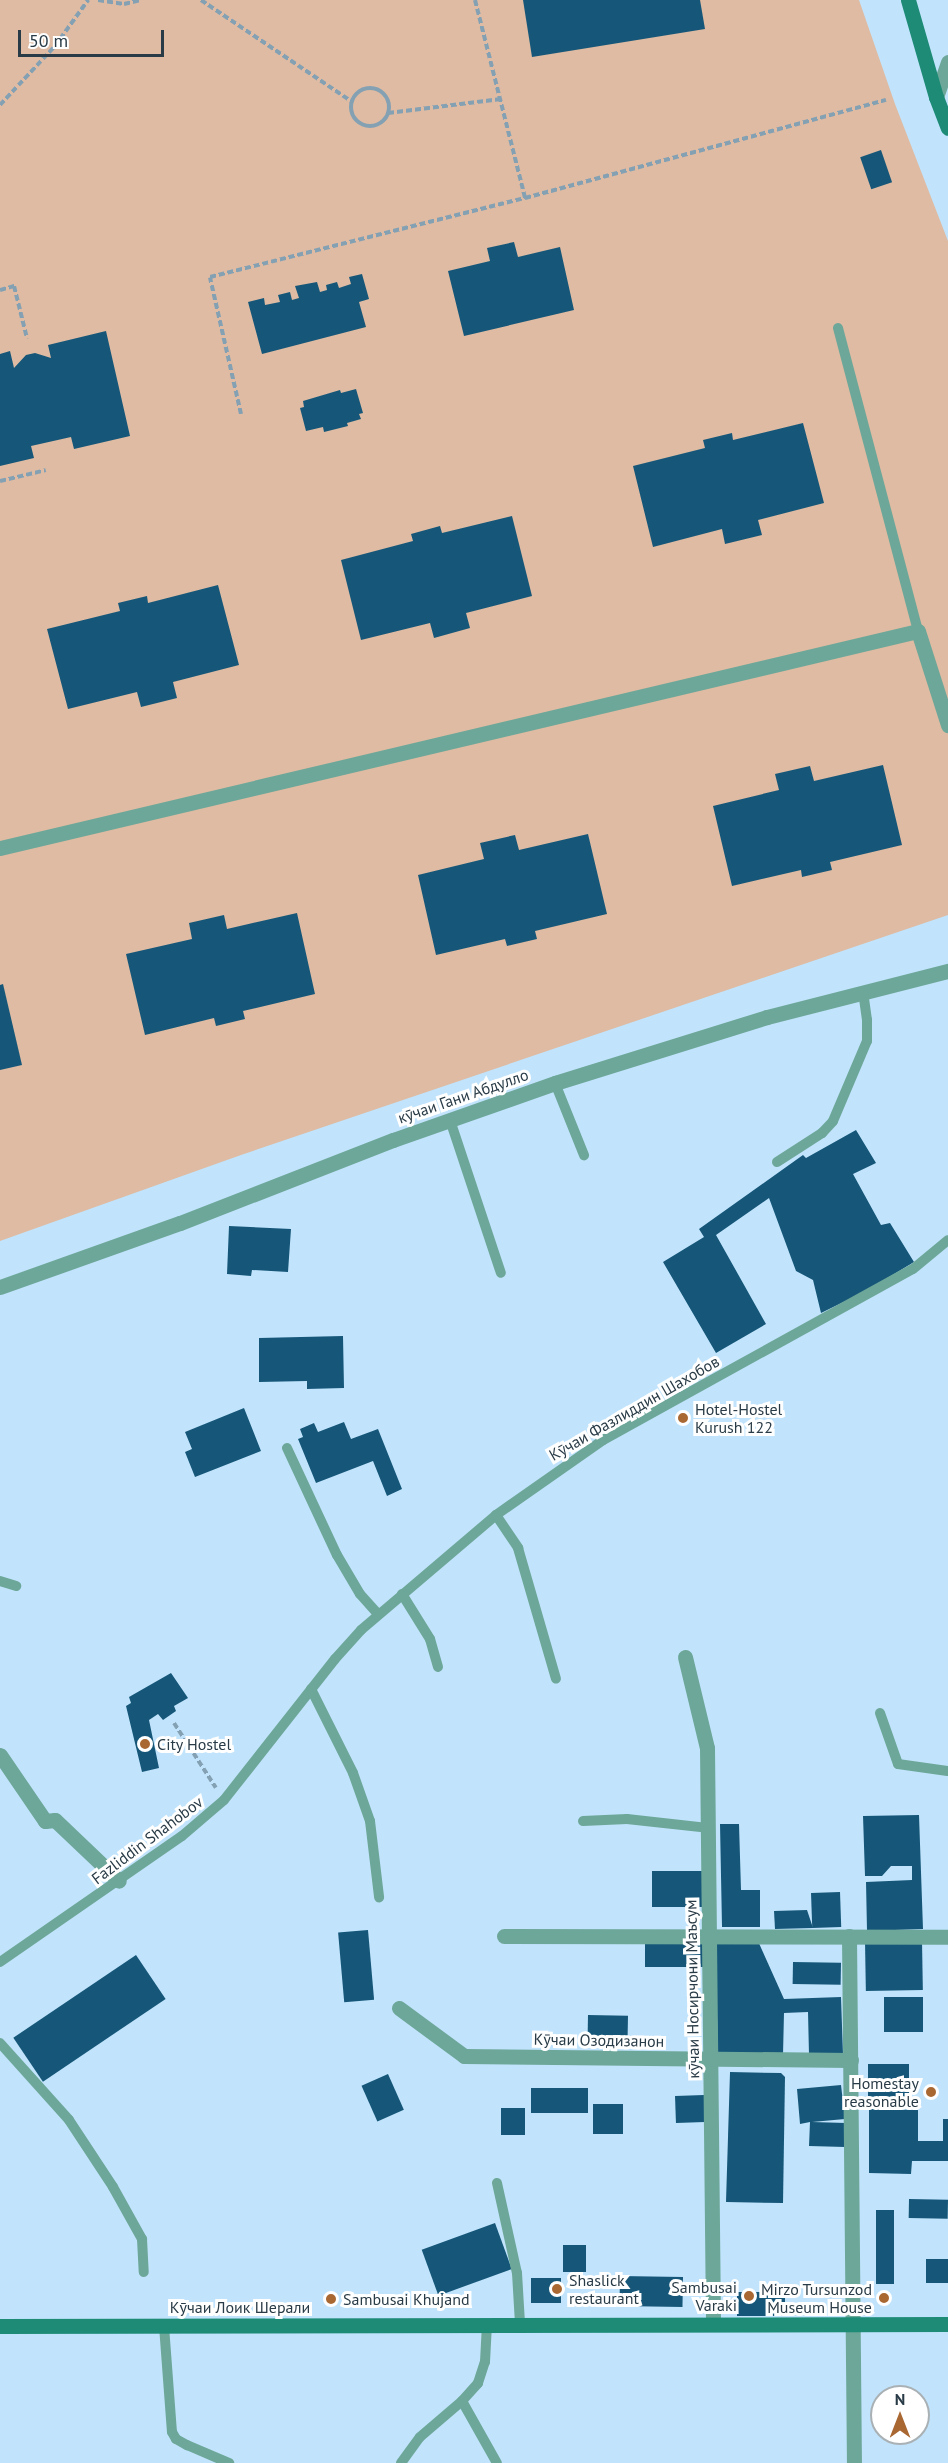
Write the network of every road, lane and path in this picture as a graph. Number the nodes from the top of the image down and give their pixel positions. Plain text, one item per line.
1 (88, 0) edge
2 (98, 0) edge
3 (141, 0) edge
4 (201, 0) edge
5 (475, 0) edge
6 (908, 0) edge
7 (948, 62) edge
8 (936, 97) junction
9 (501, 99) junction
10 (886, 100) dead end
11 (351, 101) junction
12 (0, 105) edge
13 (388, 113) junction
14 (948, 128) edge
15 (525, 198) junction
16 (0, 290) edge
17 (838, 328) dead end
18 (27, 338) dead end
19 (241, 414) dead end
20 (46, 470) dead end
21 (0, 481) edge
22 (918, 631) junction
23 (948, 725) edge
24 (0, 848) edge
25 (948, 971) edge
26 (863, 991) junction
27 (555, 1083) junction
28 (450, 1120) junction
29 (584, 1155) dead end
30 (777, 1162) dead end
31 (948, 1240) edge
32 (501, 1273) dead end
33 (0, 1287) edge
34 (287, 1448) dead end
35 (496, 1515) junction
36 (0, 1581) edge
37 (15, 1586) dead end
38 (402, 1594) junction
39 (378, 1614) junction
40 (685, 1657) dead end
41 (438, 1667) dead end
42 (556, 1679) dead end
43 (311, 1689) junction
44 (880, 1713) dead end
45 (174, 1723) dead end
46 (0, 1755) edge
47 (948, 1771) edge
48 (224, 1800) junction
49 (583, 1821) dead end
50 (708, 1828) junction
51 (119, 1881) junction
52 (379, 1897) dead end
53 (504, 1936) dead end
54 (709, 1936) junction
55 (849, 1936) junction
56 (948, 1937) edge
57 (0, 1962) edge
58 (399, 2008) dead end
59 (0, 2043) edge
60 (711, 2059) junction
61 (850, 2060) junction
62 (497, 2183) dead end
63 (144, 2272) dead end
64 (487, 2324) junction
65 (520, 2324) junction
66 (712, 2324) junction
67 (852, 2324) junction
68 (948, 2324) edge
69 (0, 2326) edge
70 (164, 2326) junction
71 (462, 2401) junction
72 (229, 2463) edge
73 (401, 2463) edge
74 (497, 2463) edge
75 (854, 2463) edge

1 - 12 path
2 - 3 path
4 - 11 path
5 - 9 path
6 - 8 main road
7 - 8 street
8 - 14 main road
9 - 13 path
9 - 15 path
10 - 15 path
11 - 13 path
11 - 13 path
15 - 19 path
16 - 18 path
17 - 22 lane
20 - 21 path
22 - 23 street
22 - 24 street
25 - 26 street, кӯчаи Гани Абдулло
26 - 27 street, кӯчаи Гани Абдулло
26 - 30 lane
27 - 28 street, кӯчаи Гани Абдулло
27 - 29 lane
28 - 32 lane
28 - 33 street, кӯчаи Гани Абдулло
31 - 35 lane, Кӯчаи Фазлиддин Шахобов
34 - 39 lane
35 - 38 lane, Кӯчаи Фазлиддин Шахобов
35 - 42 lane
36 - 37 lane
38 - 39 lane, Кӯчаи Фазлиддин Шахобов
38 - 41 lane
39 - 43 lane, Кӯчаи Фазлиддин Шахобов
40 - 50 street, кӯчаи Носирчони Маъсум
43 - 48 lane, Fazliddin Shahobov
43 - 52 lane
44 - 47 lane
45 - 48 path
46 - 51 street
48 - 51 lane, Fazliddin Shahobov
49 - 50 lane
50 - 54 street, кӯчаи Носирчони Маъсум
51 - 57 lane, Fazliddin Shahobov
53 - 54 street
54 - 55 street
54 - 60 street, кӯчаи Носирчони Маъсум
55 - 56 street
55 - 61 street
58 - 60 street, Кӯчаи Озодизанон
59 - 63 lane
60 - 61 street, Кӯчаи Озодизанон
60 - 66 street, кӯчаи Носирчони Маъсум
61 - 67 street
62 - 65 lane
64 - 65 main road, Кӯчаи Лоик Шерали
64 - 70 main road, Кӯчаи Лоик Шерали
64 - 71 lane
65 - 66 main road, Кӯчаи Лоик Шерали
66 - 67 main road, Кӯчаи Лоик Шерали
67 - 68 main road, Кӯчаи Лоик Шерали
67 - 75 street
69 - 70 main road, Кӯчаи Лоик Шерали
70 - 72 lane
71 - 73 lane
71 - 74 lane

